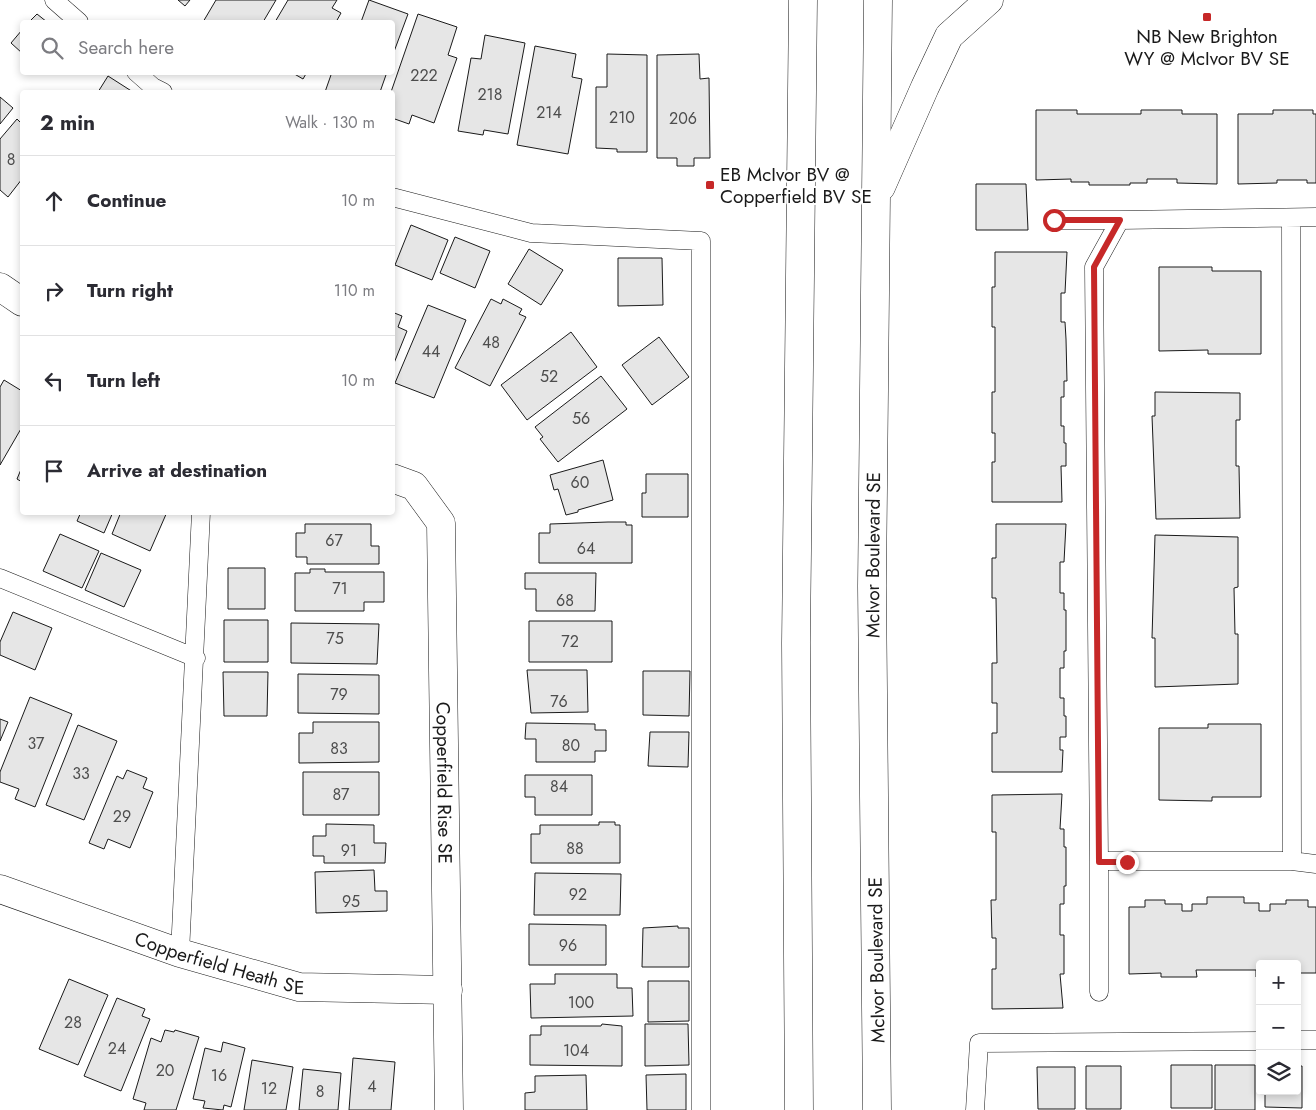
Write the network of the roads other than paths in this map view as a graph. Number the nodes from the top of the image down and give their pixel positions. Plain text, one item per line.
1 (54, 0) edge
2 (803, 0) edge
3 (878, 0) edge
4 (988, 0) edge
5 (77, 20) edge
6 (139, 75) edge
7 (160, 90) edge
8 (395, 198) edge
9 (876, 198) junction
10 (1316, 217) edge
11 (1291, 218) junction
12 (1054, 220) dead end
13 (1120, 220) junction
14 (0, 287) edge
15 (20, 301) edge
16 (395, 479) edge
17 (201, 515) edge
18 (0, 578) edge
19 (196, 658) junction
20 (1099, 862) junction
21 (1292, 862) junction
22 (1316, 864) edge
23 (0, 889) edge
24 (180, 953) junction
25 (448, 990) junction
26 (1099, 992) dead end
27 (1301, 1040) edge
28 (1316, 1040) edge
29 (1256, 1041) edge
30 (449, 1110) edge
31 (701, 1110) edge
32 (799, 1110) edge
33 (877, 1110) edge
34 (975, 1110) edge

1 - 5 lane
2 - 32 main road
3 - 9 main road, McIvor Boulevard SE
4 - 9 main road
6 - 7 lane
8 - 31 lane
9 - 33 main road, McIvor Boulevard SE
10 - 11 lane
11 - 13 lane
11 - 21 lane
12 - 13 lane
13 - 20 lane
14 - 15 main road
16 - 25 main road, Copperfield Rise SE
17 - 19 lane
18 - 19 lane
19 - 24 lane
20 - 21 lane
20 - 26 lane
21 - 22 lane
23 - 24 main road, Copperfield Heath SE
24 - 25 main road, Copperfield Heath SE
25 - 30 main road, Copperfield Rise SE
27 - 28 lane
29 - 34 lane

